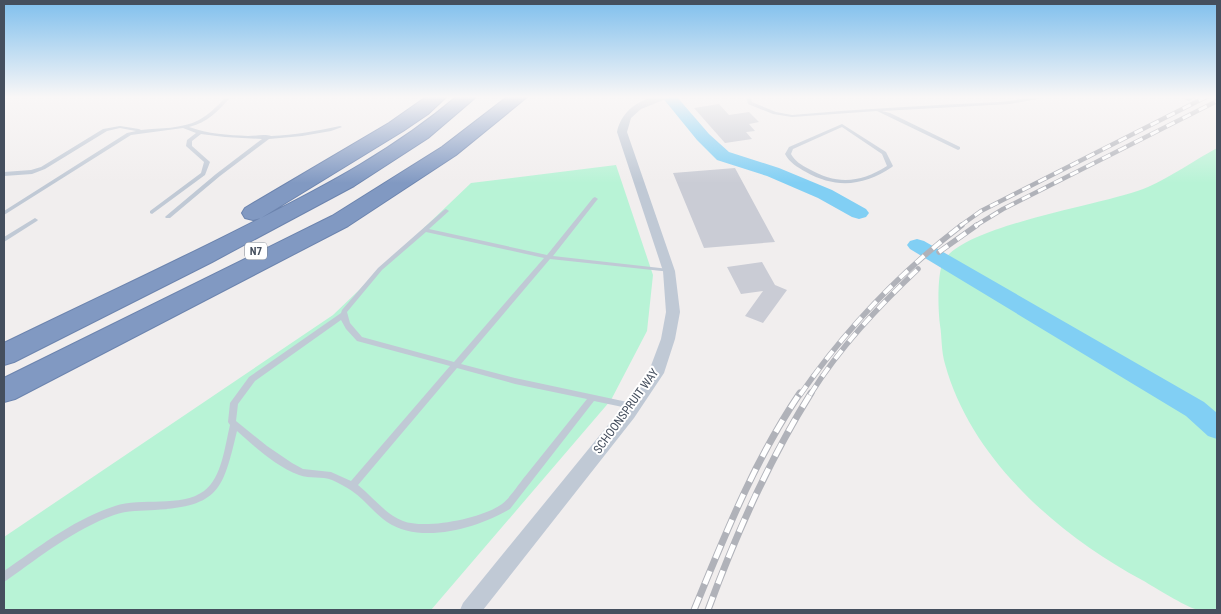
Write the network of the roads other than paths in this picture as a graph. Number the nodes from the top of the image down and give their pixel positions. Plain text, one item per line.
1 (187, 126) edge
2 (398, 126) edge
3 (412, 126) edge
4 (433, 126) edge
5 (460, 126) edge
6 (481, 126) edge
7 (623, 126) edge
8 (842, 126) joint
9 (912, 126) edge
10 (184, 127) junction
11 (340, 127) dead end
12 (141, 130) junction
13 (200, 132) junction
14 (269, 136) junction
15 (958, 148) dead end
16 (4, 174) edge
17 (595, 199) dead end
18 (446, 211) dead end
19 (152, 212) dead end
20 (4, 213) edge
21 (168, 217) dead end
22 (35, 220) dead end
23 (424, 230) junction
24 (5, 238) edge
25 (211, 238) junction
26 (548, 256) junction
27 (669, 271) junction
28 (344, 315) junction
29 (4, 341) edge
30 (4, 355) edge
31 (456, 365) junction
32 (4, 386) edge
33 (4, 391) edge
34 (593, 397) junction
35 (633, 406) junction
36 (234, 424) junction
37 (352, 486) junction
38 (4, 577) edge
39 (470, 610) edge

1 - 10 lane
2 - 25 highway
3 - 25 highway
4 - 30 highway, N7
5 - 32 highway, N7
6 - 33 highway
7 - 27 street, SCHOONSPRUIT WAY
8 - 8 lane
9 - 15 lane
10 - 12 lane
10 - 13 lane
11 - 14 lane
12 - 16 lane
12 - 20 lane
13 - 14 lane
13 - 19 lane
14 - 21 lane
17 - 26 lane
18 - 23 lane
22 - 24 lane
23 - 26 lane
23 - 28 lane
25 - 29 highway
26 - 27 lane
26 - 31 lane
27 - 35 street, SCHOONSPRUIT WAY
28 - 31 lane
28 - 36 lane
31 - 34 lane
31 - 37 lane
34 - 35 lane
34 - 37 lane
35 - 39 street, SCHOONSPRUIT WAY
36 - 37 lane
36 - 38 lane

